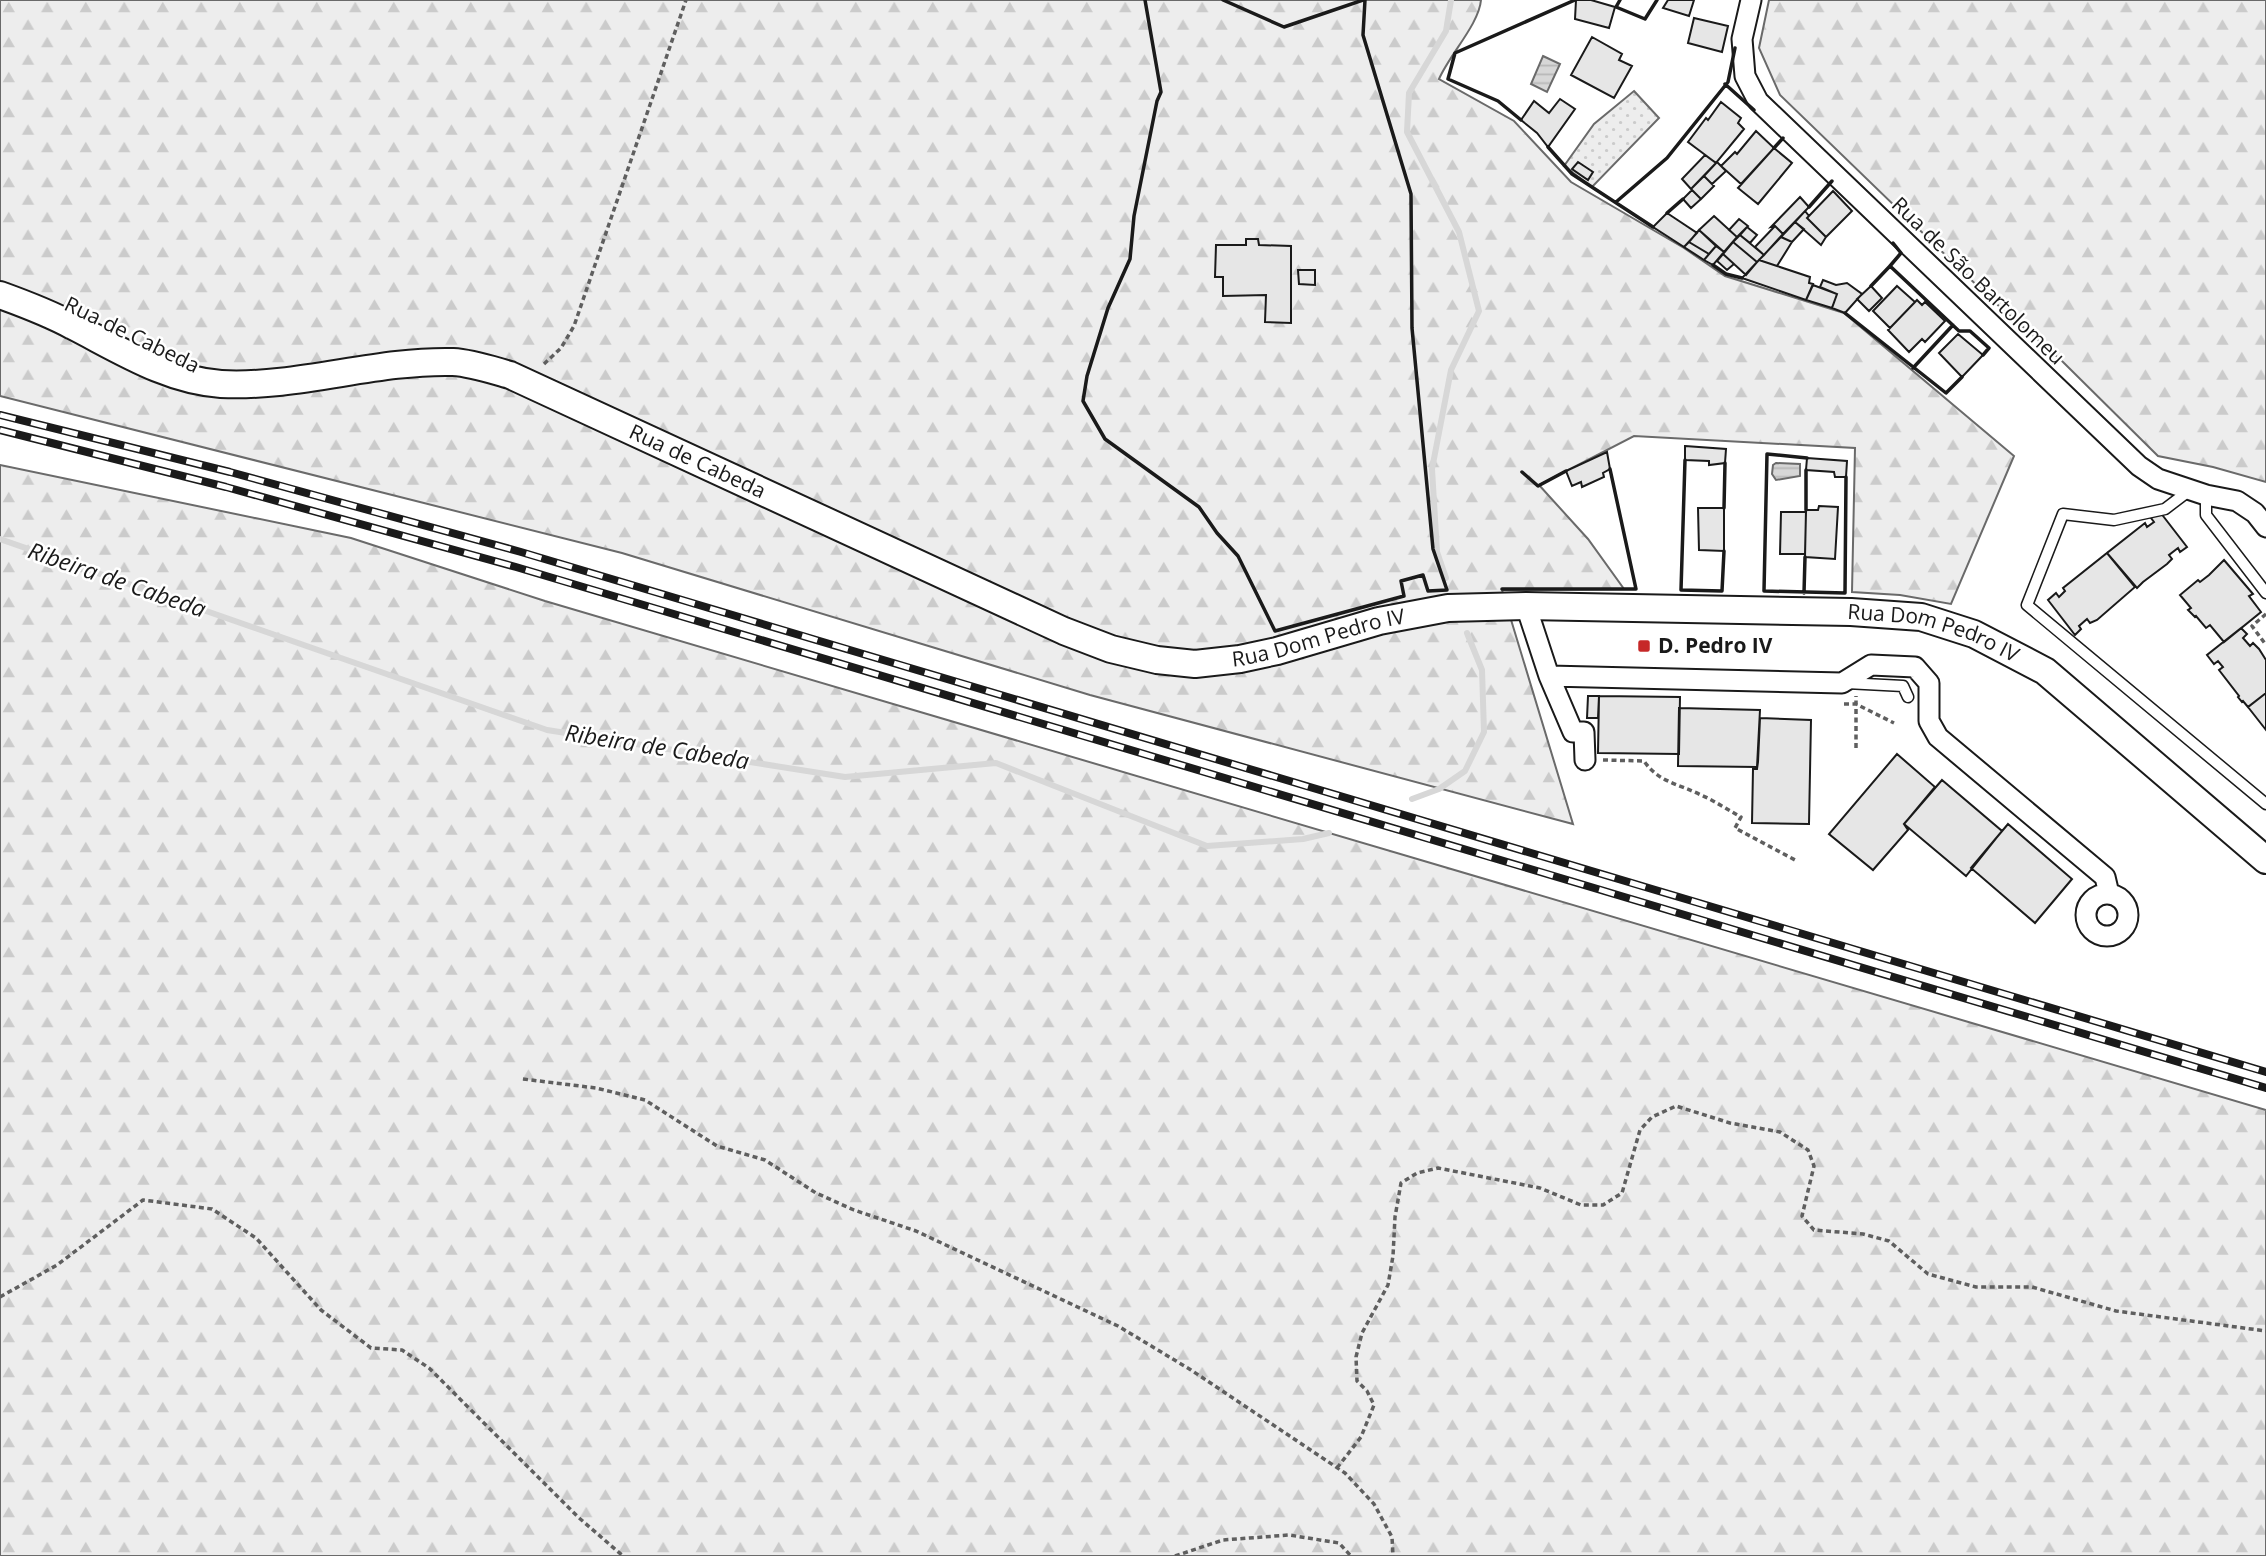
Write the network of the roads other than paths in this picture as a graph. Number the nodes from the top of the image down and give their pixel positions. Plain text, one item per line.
1 (1751, 0) edge
2 (0, 282) edge
3 (0, 295) edge
4 (265, 383) junction
5 (2198, 492) junction
6 (2266, 527) edge
7 (2266, 593) edge
8 (1526, 606) junction
9 (1111, 649) joint
10 (1549, 676) junction
11 (1849, 683) junction
12 (1908, 697) dead end
13 (1585, 760) road end
14 (2266, 804) edge
15 (2266, 860) edge
16 (2109, 894) dead end

1 - 5 street, Rua de São Bartolomeu
2 - 4 main road, Rua de Cabeda
3 - 4 main road, Rua de Cabeda
4 - 9 main road, Rua de Cabeda
5 - 6 street, Rua de São Bartolomeu
5 - 7 lane
5 - 14 lane
8 - 9 main road, Rua Dom Pedro IV
8 - 10 street
8 - 15 main road, Rua Dom Pedro IV
10 - 11 street
10 - 13 street
11 - 12 lane
11 - 16 street, Rua Dom Pedro IV

